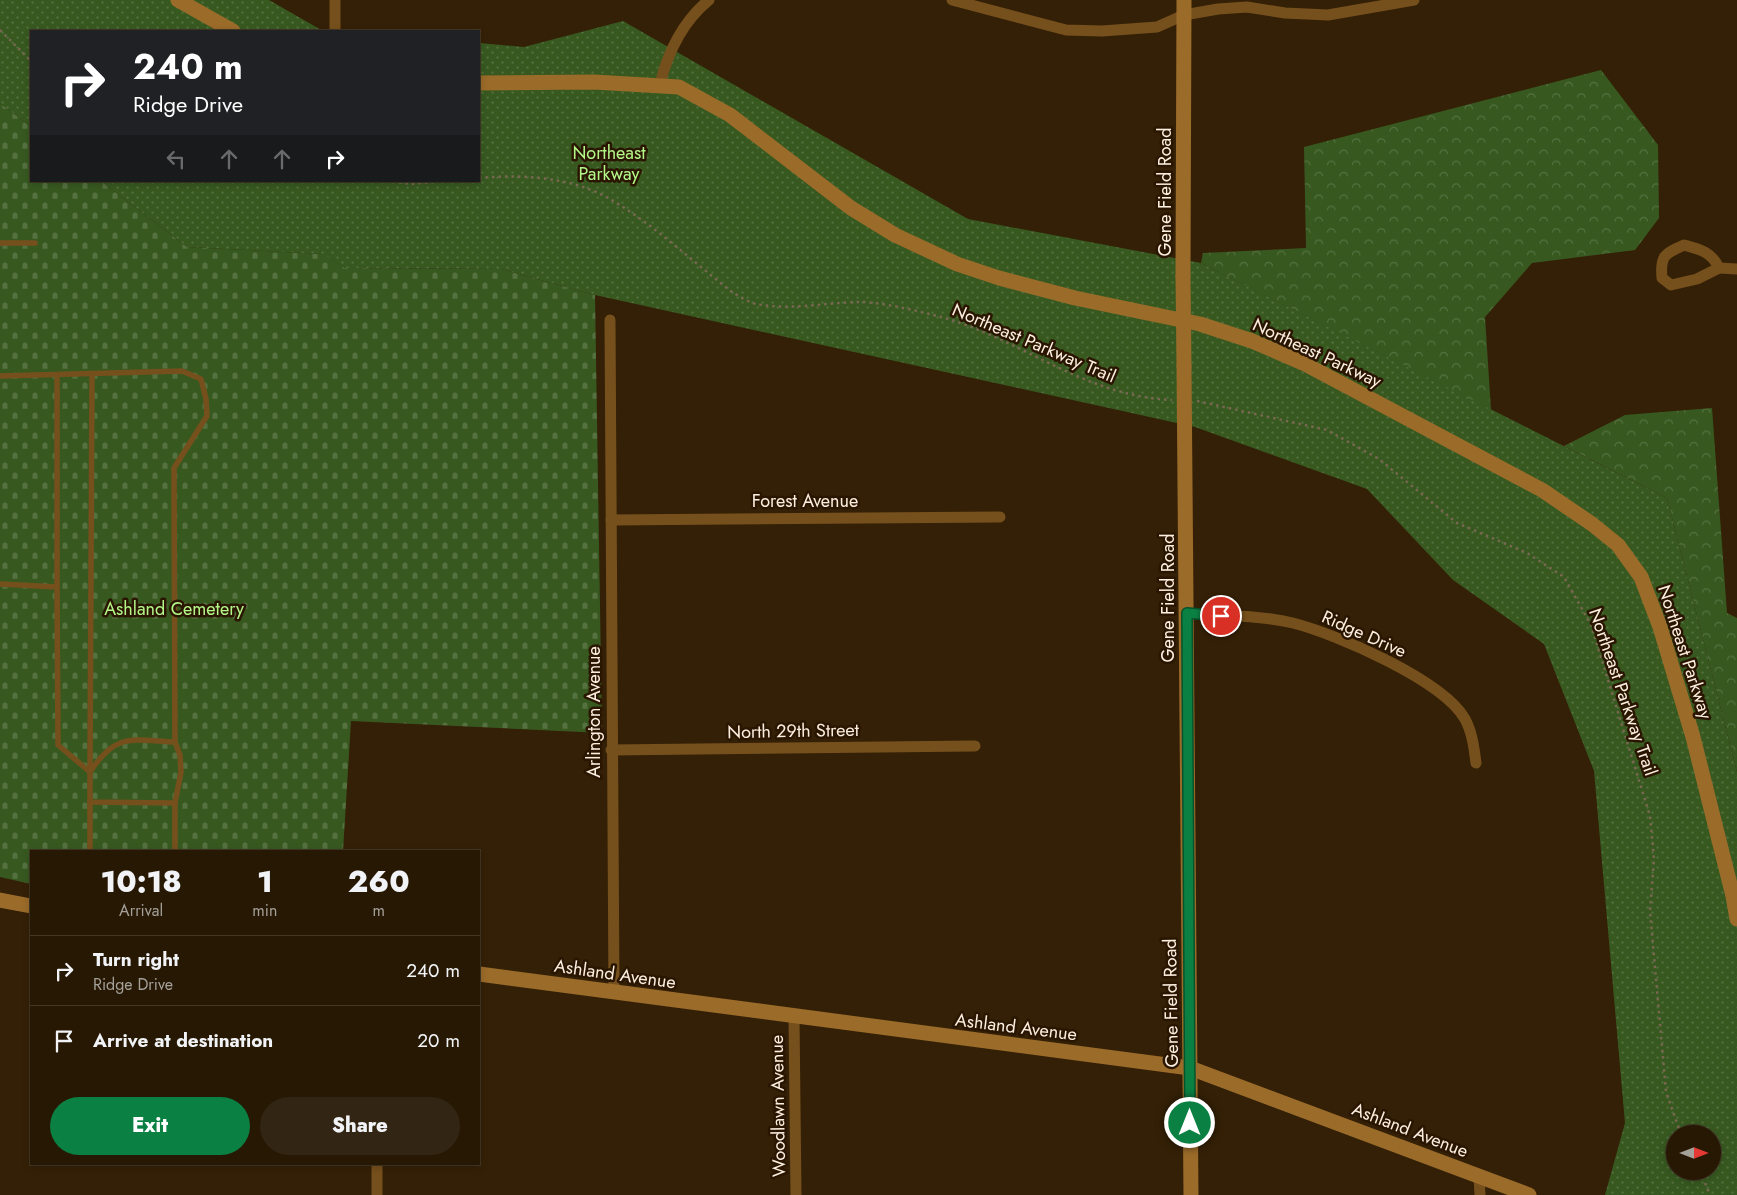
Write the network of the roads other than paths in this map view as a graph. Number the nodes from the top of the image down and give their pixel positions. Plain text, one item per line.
1 (178, 0) edge
2 (335, 0) edge
3 (709, 0) edge
4 (952, 0) edge
5 (1414, 0) edge
6 (1250, 4) edge
7 (1184, 7) edge
8 (231, 30) edge
9 (335, 30) edge
10 (480, 83) edge
11 (660, 84) junction
12 (0, 243) edge
13 (36, 243) dead end
14 (1720, 268) junction
15 (1737, 269) edge
16 (610, 320) dead end
17 (92, 374) junction
18 (57, 375) junction
19 (0, 376) edge
20 (1000, 517) dead end
21 (611, 520) junction
22 (0, 584) edge
23 (57, 588) junction
24 (1187, 613) junction
25 (175, 742) junction
26 (975, 746) dead end
27 (611, 750) junction
28 (1476, 763) dead end
29 (90, 772) junction
30 (90, 802) junction
31 (175, 803) junction
32 (90, 850) edge
33 (175, 850) edge
34 (0, 900) edge
35 (30, 906) edge
36 (1737, 919) edge
37 (480, 974) edge
38 (614, 992) junction
39 (794, 1017) junction
40 (1190, 1068) junction
41 (377, 1165) edge
42 (1479, 1176) junction
43 (377, 1195) edge
44 (796, 1195) edge
45 (1191, 1195) edge
46 (1480, 1195) edge
47 (1529, 1195) edge

1 - 8 street
2 - 9 street
3 - 11 street
4 - 7 street
5 - 6 street
6 - 7 street
7 - 24 street, Gene Field Road, bridge
10 - 11 street, Northeast Parkway
11 - 36 street, Northeast Parkway
12 - 13 lane
14 - 14 street
14 - 15 street
16 - 21 street, Arlington Avenue
17 - 18 lane
17 - 25 lane
17 - 29 lane
18 - 19 lane
18 - 23 lane
20 - 21 street, Forest Avenue
21 - 27 street, Arlington Avenue
22 - 23 lane
23 - 29 lane
24 - 28 street, Ridge Drive
24 - 40 street, Gene Field Road
25 - 29 lane
25 - 31 lane
26 - 27 street, North 29th Street
27 - 38 street, Arlington Avenue
29 - 30 lane
30 - 31 lane
30 - 32 lane
31 - 33 lane
34 - 35 street
37 - 38 street, Ashland Avenue
38 - 39 street, Ashland Avenue
39 - 40 street, Ashland Avenue
39 - 44 street, Woodlawn Avenue
40 - 42 street, Ashland Avenue
40 - 45 street, Gene Field Road
41 - 43 street
42 - 46 street
42 - 47 street, Ashland Avenue

